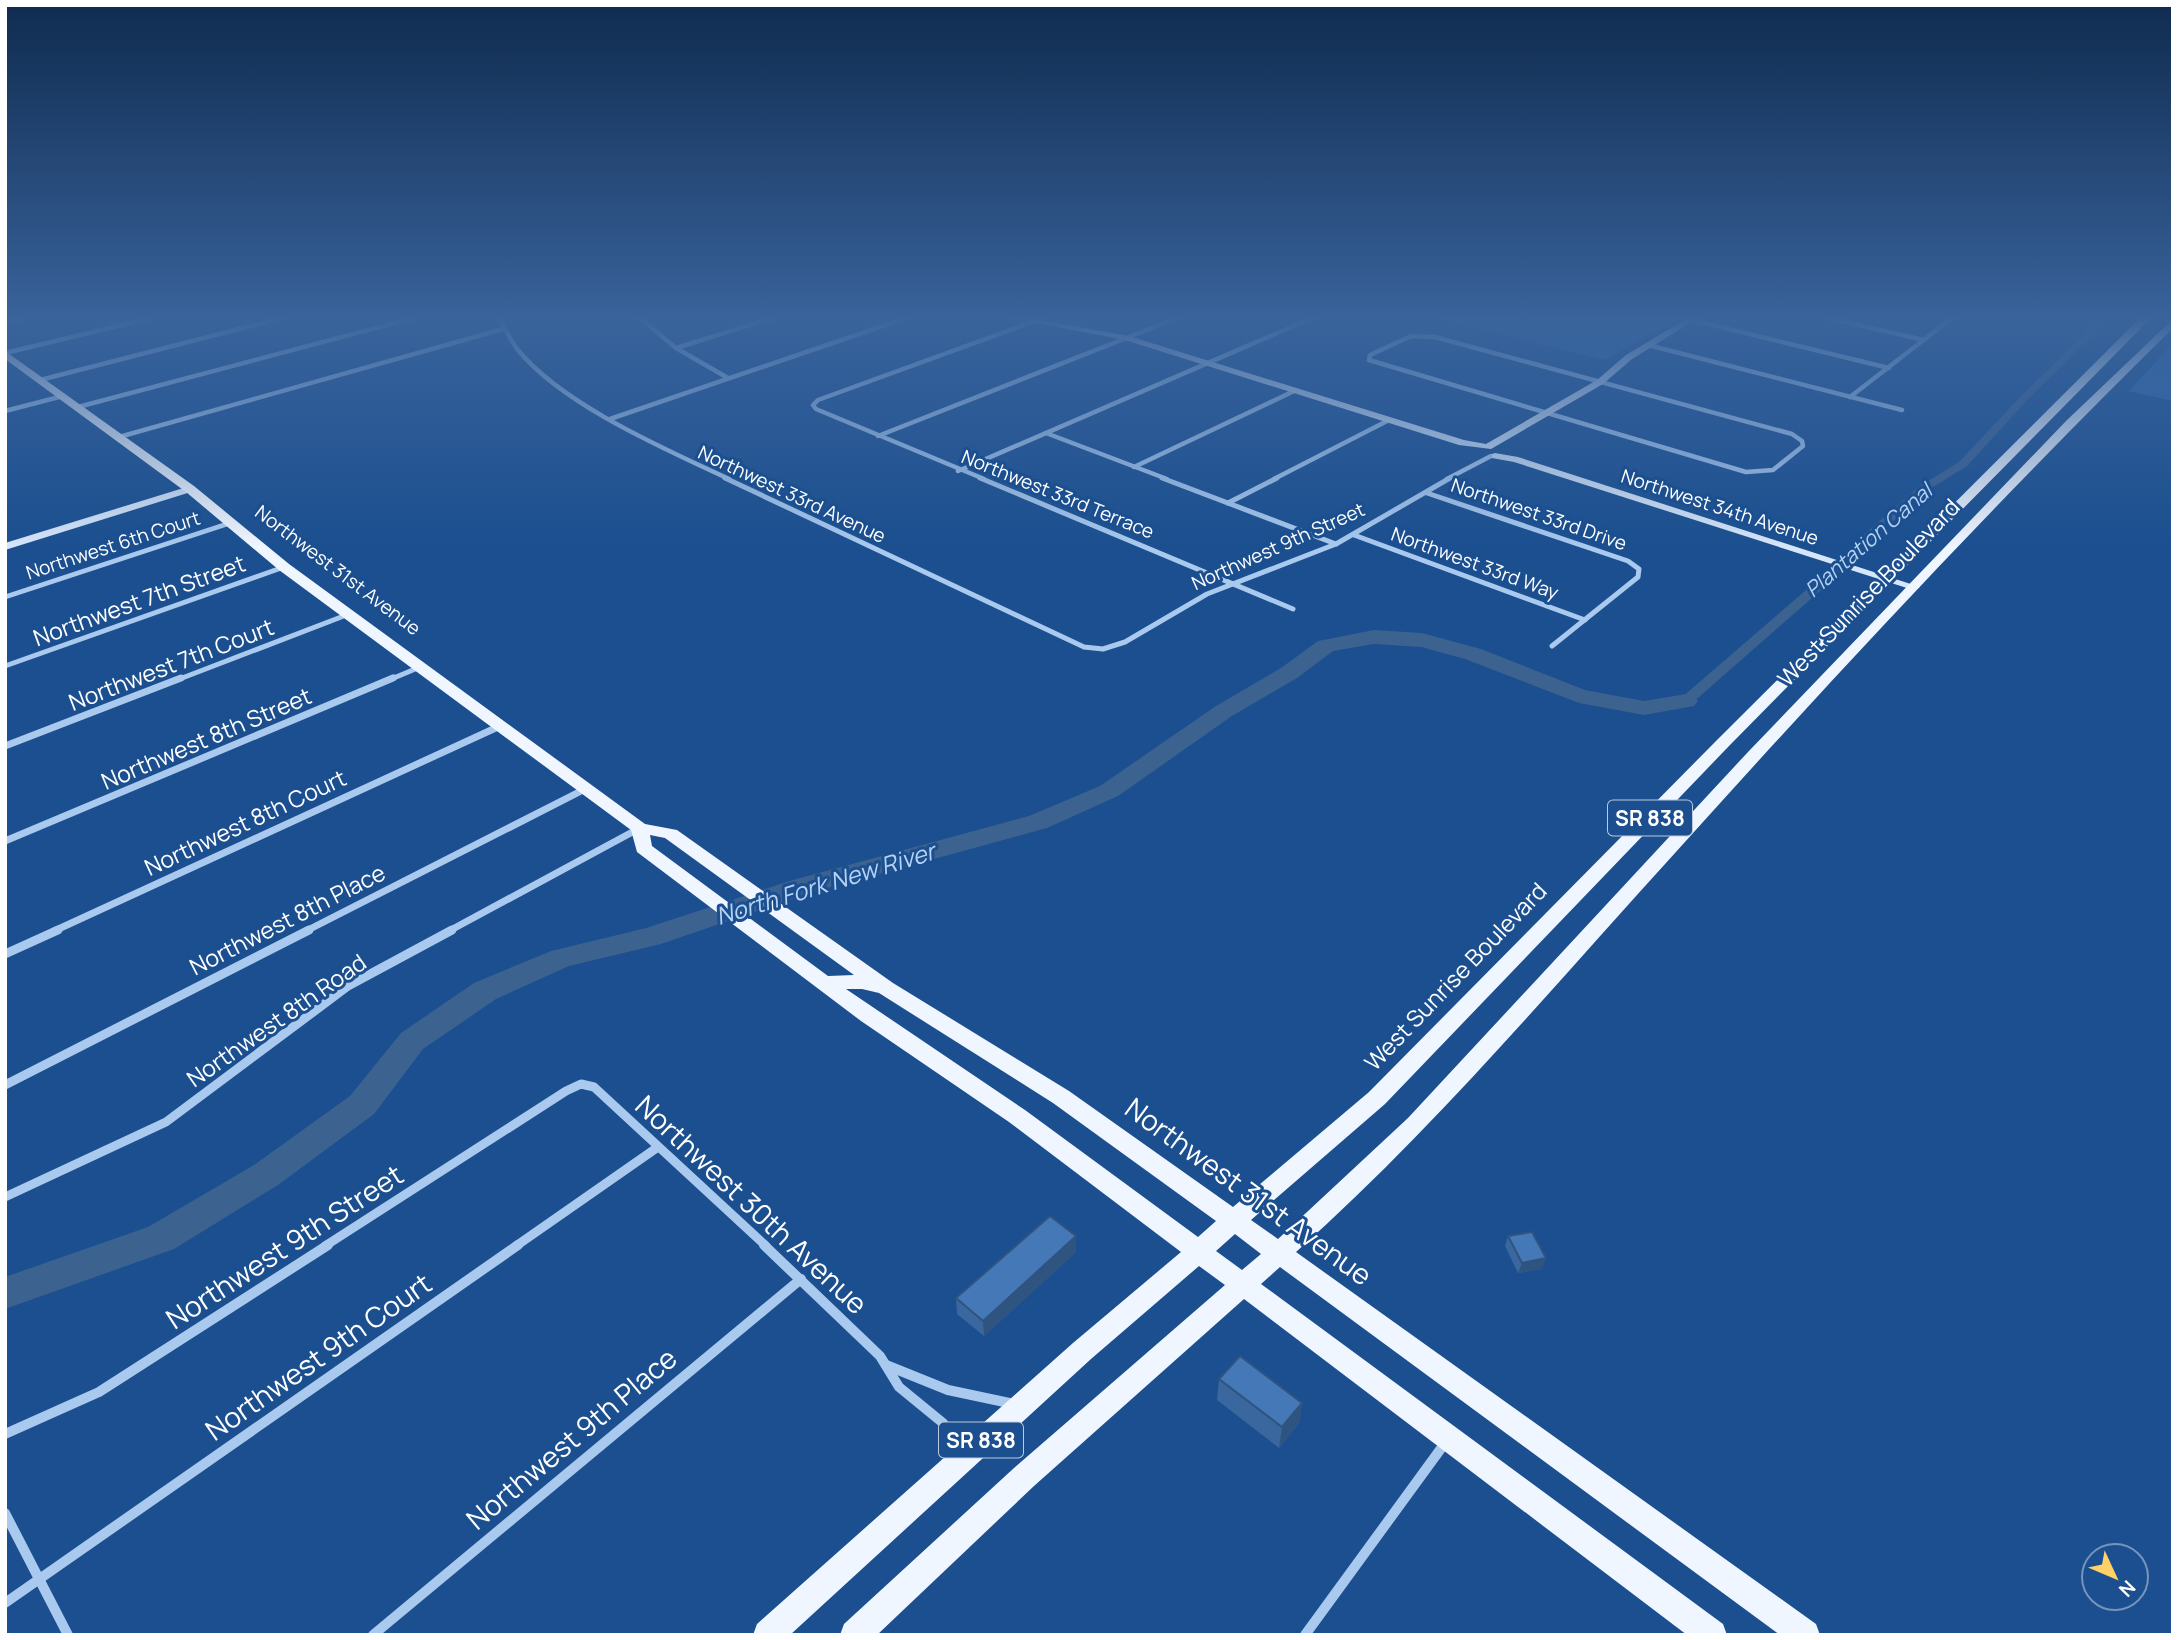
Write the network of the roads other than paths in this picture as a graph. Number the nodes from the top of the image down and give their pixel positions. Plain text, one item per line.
1 (125, 395) edge
2 (272, 395) edge
3 (568, 395) edge
4 (683, 395) edge
5 (833, 395) edge
6 (983, 395) edge
7 (1135, 395) edge
8 (1287, 395) edge
9 (1306, 395) edge
10 (1482, 395) edge
11 (1579, 395) edge
12 (1646, 395) edge
13 (1840, 395) edge
14 (1853, 395) edge
15 (2069, 395) edge
16 (2098, 395) edge
17 (63, 396) joint
18 (1850, 397) junction
19 (78, 407) junction
20 (1902, 410) dead end
21 (5, 411) edge
22 (1546, 414) junction
23 (610, 419) junction
24 (2044, 419) junction
25 (1389, 420) junction
26 (1046, 433) junction
27 (878, 436) junction
28 (119, 438) junction
29 (1489, 452) junction
30 (1134, 467) junction
31 (1463, 470) junction
32 (958, 471) junction
33 (2018, 478) junction
34 (186, 486) junction
35 (1427, 492) junction
36 (1228, 503) junction
37 (230, 523) junction
38 (1354, 535) junction
39 (5, 537) edge
40 (1336, 544) junction
41 (5, 547) edge
42 (284, 567) junction
43 (1886, 578) junction
44 (1233, 583) junction
45 (1914, 587) junction
46 (5, 597) edge
47 (1293, 609) dead end
48 (349, 614) junction
49 (1585, 620) junction
50 (1552, 646) dead end
51 (1103, 649) joint
52 (5, 666) edge
53 (420, 667) junction
54 (500, 726) junction
55 (5, 746) edge
56 (587, 788) junction
57 (640, 828) junction
58 (5, 841) edge
59 (5, 954) edge
60 (824, 983) junction
61 (886, 988) junction
62 (581, 1084) joint
63 (5, 1085) edge
64 (658, 1147) junction
65 (5, 1197) edge
66 (1233, 1220) junction
67 (1198, 1250) junction
68 (1279, 1252) junction
69 (801, 1279) junction
70 (1243, 1284) junction
71 (885, 1364) junction
72 (1021, 1405) junction
73 (5, 1434) edge
74 (1449, 1438) junction
75 (961, 1458) junction
76 (5, 1513) edge
77 (39, 1579) junction
78 (5, 1603) edge
79 (68, 1635) edge
80 (373, 1635) edge
81 (768, 1635) edge
82 (855, 1635) edge
83 (1305, 1635) edge
84 (1712, 1635) edge
85 (1805, 1635) edge

1 - 19 street
2 - 28 street
3 - 23 street, Northwest 33rd Avenue
4 - 23 street
5 - 27 street, Northwest 33rd Terrace
6 - 27 street
7 - 26 street
8 - 30 street
9 - 25 street, Northwest 34th Avenue
10 - 22 street
11 - 22 street, Northwest 9th Street
12 - 22 street
13 - 18 street
14 - 18 street
15 - 24 main road, West Sunrise Boulevard / SR 838
16 - 33 main road, West Sunrise Boulevard / SR 838
17 - 19 main road, Northwest 31st Avenue
17 - 21 street
18 - 20 street
19 - 28 main road, Northwest 31st Avenue
22 - 29 street, Northwest 9th Street
23 - 51 street, Northwest 33rd Avenue
24 - 33 main road
24 - 43 main road, West Sunrise Boulevard / SR 838
25 - 29 street, Northwest 34th Avenue
25 - 36 street
26 - 30 street
26 - 32 street
27 - 32 street, Northwest 33rd Terrace
28 - 34 main road, Northwest 31st Avenue
29 - 31 street, Northwest 9th Street
29 - 31 street, Northwest 9th Street
29 - 43 street, Northwest 34th Avenue
30 - 36 street
31 - 35 street, Northwest 9th Street
32 - 44 street, Northwest 33rd Terrace
33 - 45 main road, West Sunrise Boulevard / SR 838
34 - 37 main road, Northwest 31st Avenue
34 - 39 street
34 - 41 street
35 - 38 street, Northwest 9th Street
35 - 49 street, Northwest 33rd Drive
36 - 40 street
37 - 42 main road, Northwest 31st Avenue
37 - 46 street, Northwest 6th Court
38 - 40 street, Northwest 9th Street
38 - 49 street, Northwest 33rd Way
40 - 44 street, Northwest 9th Street
42 - 48 main road, Northwest 31st Avenue
42 - 52 street, Northwest 7th Street
43 - 45 street, Northwest 34th Avenue
43 - 66 main road, West Sunrise Boulevard / SR 838
44 - 47 street, Northwest 33rd Terrace
44 - 51 street, Northwest 9th Street
45 - 68 main road, West Sunrise Boulevard / SR 838
48 - 53 main road, Northwest 31st Avenue
48 - 55 street, Northwest 7th Court
49 - 50 street
53 - 54 main road, Northwest 31st Avenue
53 - 58 street, Northwest 8th Street
54 - 56 main road, Northwest 31st Avenue
54 - 59 street, Northwest 8th Court
56 - 57 main road, Northwest 31st Avenue
56 - 63 street, Northwest 8th Place
57 - 60 main road, Northwest 31st Avenue
57 - 61 main road, Northwest 31st Avenue
57 - 65 street, Northwest 8th Road
60 - 61 main road
60 - 67 main road, Northwest 31st Avenue
61 - 66 main road, Northwest 31st Avenue
62 - 64 street, Northwest 30th Avenue
62 - 73 street, Northwest 9th Street
64 - 69 street, Northwest 30th Avenue
64 - 77 street, Northwest 9th Court
66 - 67 main road, West Sunrise Boulevard / SR 838
66 - 68 main road, Northwest 31st Avenue
67 - 70 main road, Northwest 31st Avenue
67 - 72 main road, West Sunrise Boulevard / SR 838
68 - 70 main road, West Sunrise Boulevard / SR 838
68 - 85 main road, Northwest 31st Avenue
69 - 71 street, Northwest 30th Avenue
69 - 80 street, Northwest 9th Place
70 - 74 main road, Northwest 31st Avenue
70 - 82 main road, West Sunrise Boulevard / SR 838
71 - 72 street, Northwest 30th Avenue
71 - 75 street, Northwest 30th Avenue
72 - 75 main road, West Sunrise Boulevard / SR 838
74 - 83 street
74 - 84 main road, Northwest 31st Avenue
75 - 81 main road, West Sunrise Boulevard / SR 838
76 - 77 street
77 - 78 street, Northwest 9th Court
77 - 79 street

